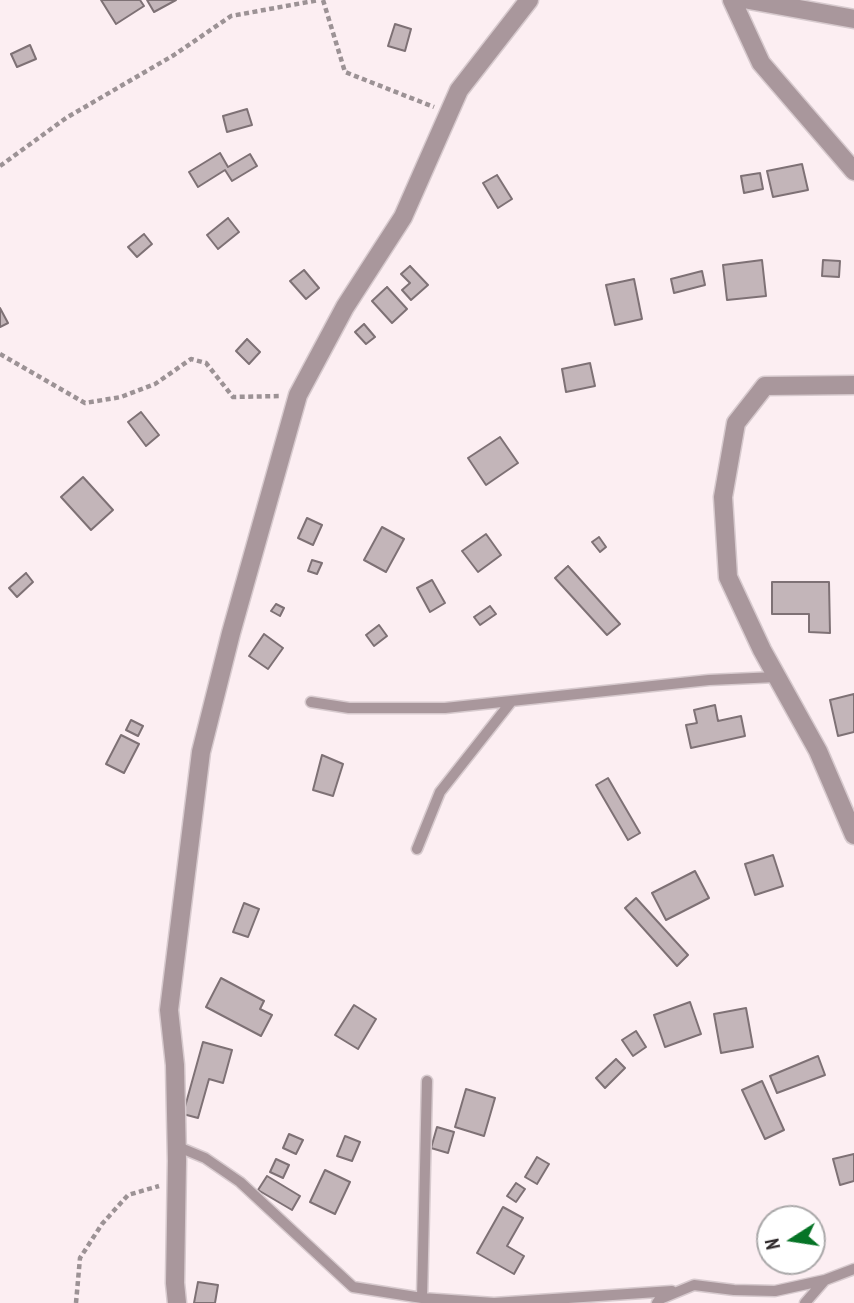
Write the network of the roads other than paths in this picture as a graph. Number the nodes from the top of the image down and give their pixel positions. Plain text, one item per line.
1 (529, 0) edge
2 (732, 0) edge
3 (749, 0) edge
4 (854, 19) edge
5 (854, 171) edge
6 (854, 385) edge
7 (776, 677) junction
8 (311, 702) dead end
9 (511, 702) junction
10 (854, 835) edge
11 (417, 849) dead end
12 (427, 1081) dead end
13 (176, 1146) junction
14 (854, 1269) edge
15 (825, 1280) junction
16 (683, 1290) junction
17 (422, 1298) junction
18 (177, 1303) edge
19 (494, 1303) edge
20 (657, 1303) edge
21 (805, 1303) edge

1 - 13 street
2 - 5 street
3 - 4 street
6 - 7 street
7 - 9 lane
7 - 10 street
8 - 9 lane
9 - 11 lane
12 - 17 lane
13 - 17 lane
13 - 18 street
14 - 15 lane
15 - 16 lane
15 - 21 lane
16 - 19 lane
16 - 20 lane
17 - 19 lane

